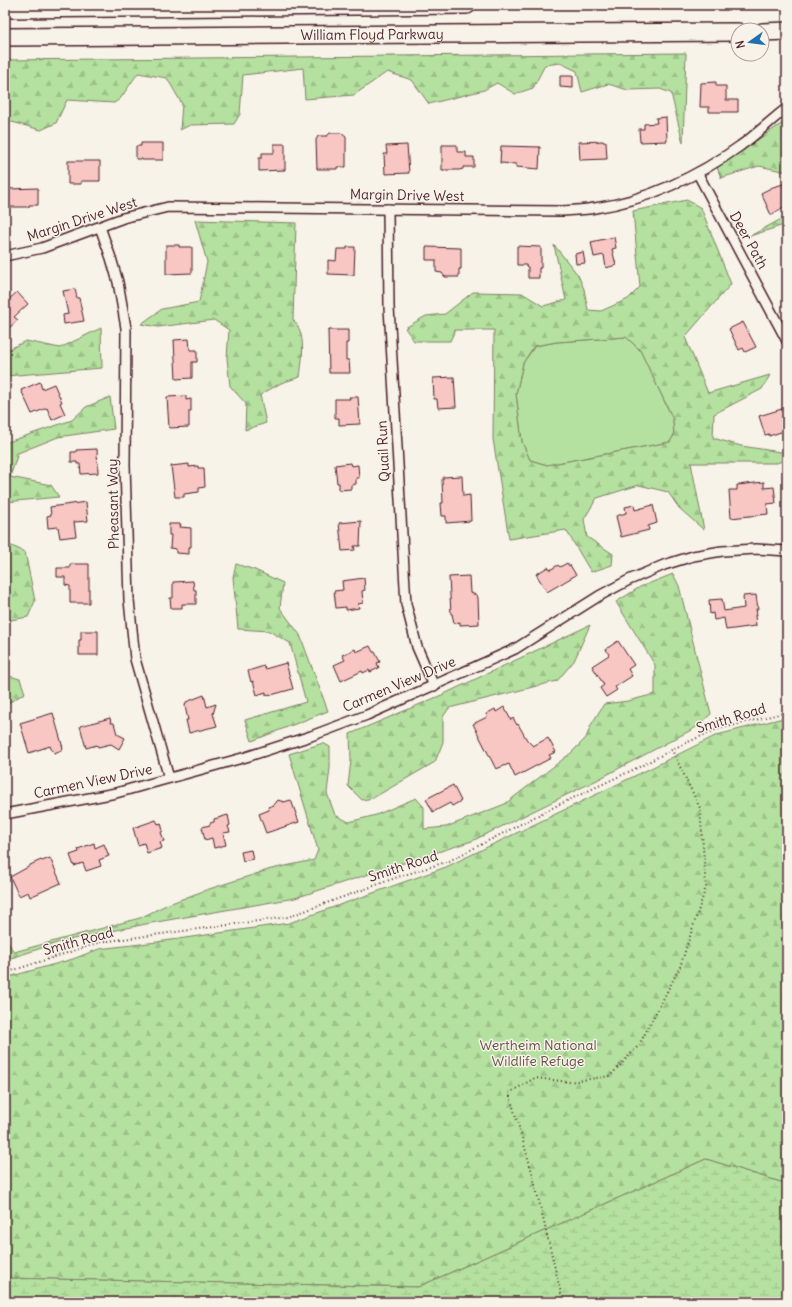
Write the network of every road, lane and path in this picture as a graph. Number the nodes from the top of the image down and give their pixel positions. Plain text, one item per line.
1 (467, 5) edge
2 (5, 9) edge
3 (787, 31) edge
4 (730, 32) edge
5 (770, 32) edge
6 (5, 38) edge
7 (787, 108) edge
8 (698, 174) junction
9 (388, 209) junction
10 (100, 227) junction
11 (5, 256) edge
12 (787, 341) edge
13 (787, 551) edge
14 (434, 686) junction
15 (787, 712) edge
16 (672, 750) junction
17 (169, 778) junction
18 (5, 814) edge
19 (5, 973) edge
20 (563, 1302) edge

1 - 2 highway, William Floyd Parkway
3 - 5 highway
4 - 6 highway, William Floyd Parkway
7 - 8 street, Margin Drive West
8 - 9 street, Margin Drive West
8 - 12 street, Deer Path
9 - 10 street, Margin Drive West
9 - 14 street, Quail Run
10 - 11 street, Margin Drive West
10 - 17 street, Pheasant Way
13 - 14 street, Carmen View Drive
14 - 17 street, Carmen View Drive
15 - 16 path, Smith Road
16 - 19 path, Smith Road
16 - 20 path
17 - 18 street, Carmen View Drive

